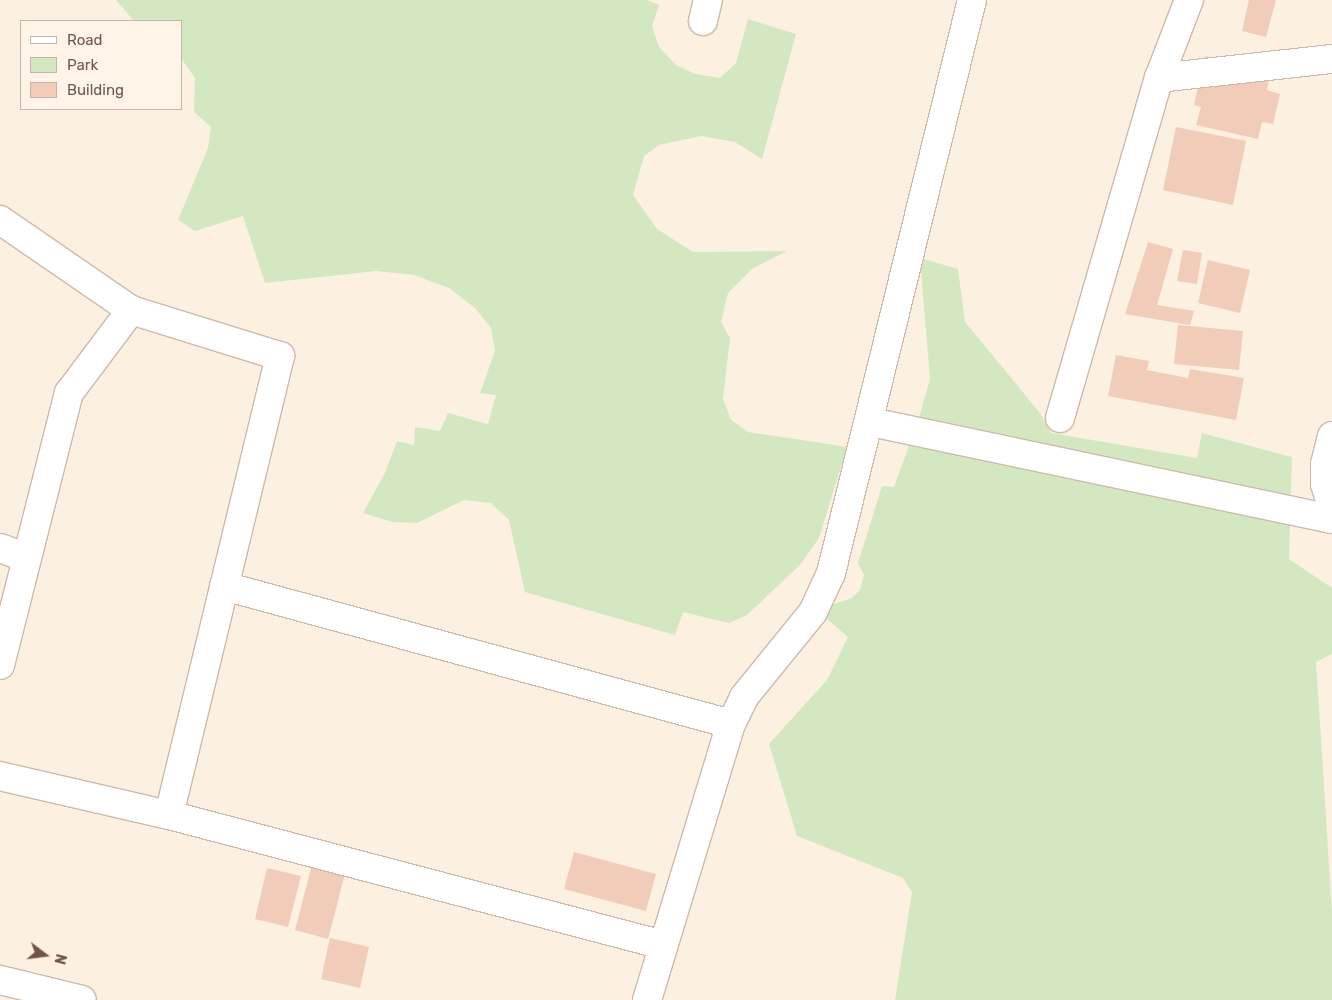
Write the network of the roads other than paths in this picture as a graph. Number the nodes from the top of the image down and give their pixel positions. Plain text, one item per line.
1 (972, 0) edge
2 (1189, 0) edge
3 (1332, 59) edge
4 (1160, 78) junction
5 (0, 220) edge
6 (131, 310) junction
7 (1060, 418) dead end
8 (870, 422) junction
9 (1332, 436) edge
10 (1332, 507) edge
11 (1332, 519) edge
12 (13, 553) edge
13 (224, 586) junction
14 (0, 665) edge
15 (730, 724) junction
16 (0, 776) edge
17 (169, 816) junction
18 (663, 945) junction
19 (0, 980) edge
20 (82, 1000) edge
21 (647, 1000) edge

1 - 8 street
2 - 4 street
3 - 4 street
4 - 7 street
5 - 6 street
6 - 12 street
6 - 13 street
8 - 11 street
8 - 15 street
9 - 10 street
12 - 14 street
13 - 15 street
13 - 17 street
15 - 18 street
16 - 17 street
17 - 18 street
18 - 21 street
19 - 20 street

